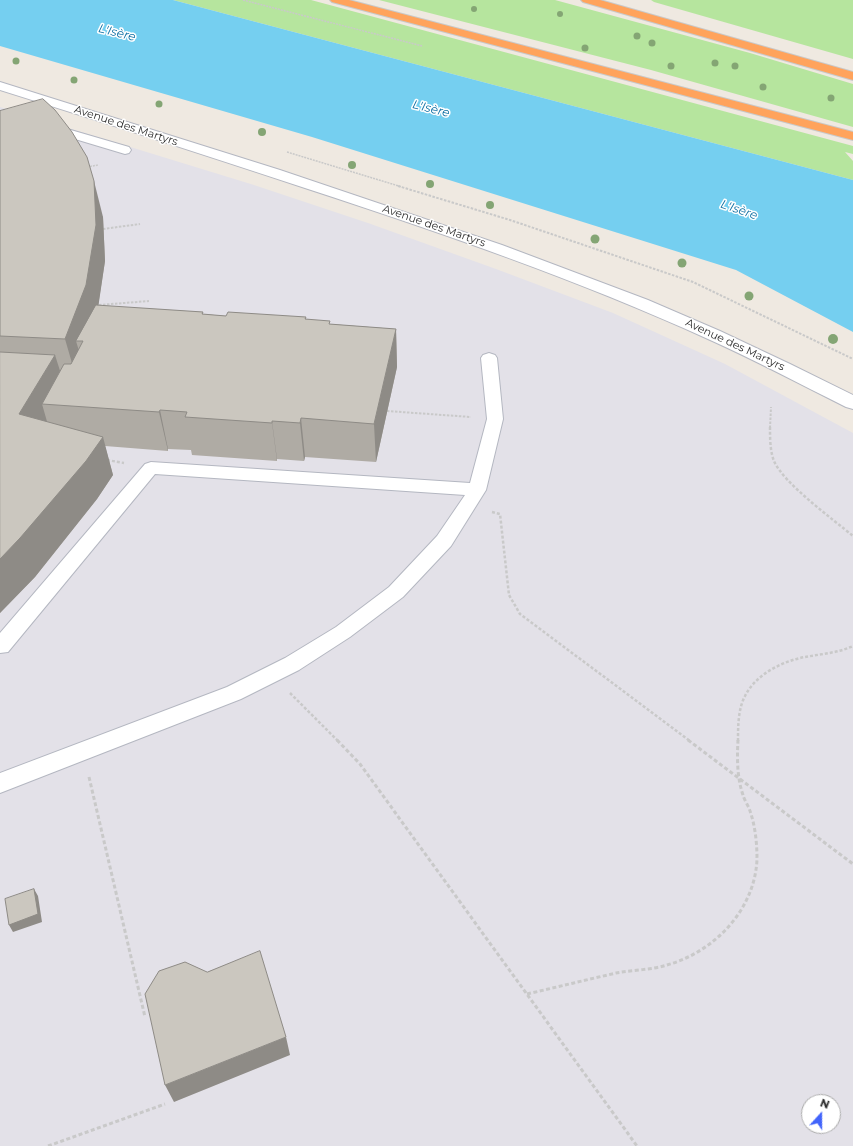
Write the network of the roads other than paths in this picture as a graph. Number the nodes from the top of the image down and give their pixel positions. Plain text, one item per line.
1 (336, 0) edge
2 (587, 0) edge
3 (853, 76) edge
4 (0, 86) edge
5 (0, 119) edge
6 (853, 136) edge
7 (125, 150) dead end
8 (489, 358) dead end
9 (853, 403) edge
10 (471, 498) junction
11 (1, 646) dead end
12 (0, 782) edge

1 - 6 highway
2 - 3 highway
4 - 9 main road, Avenue des Martyrs
5 - 7 lane
8 - 10 lane
10 - 11 lane
10 - 12 lane

